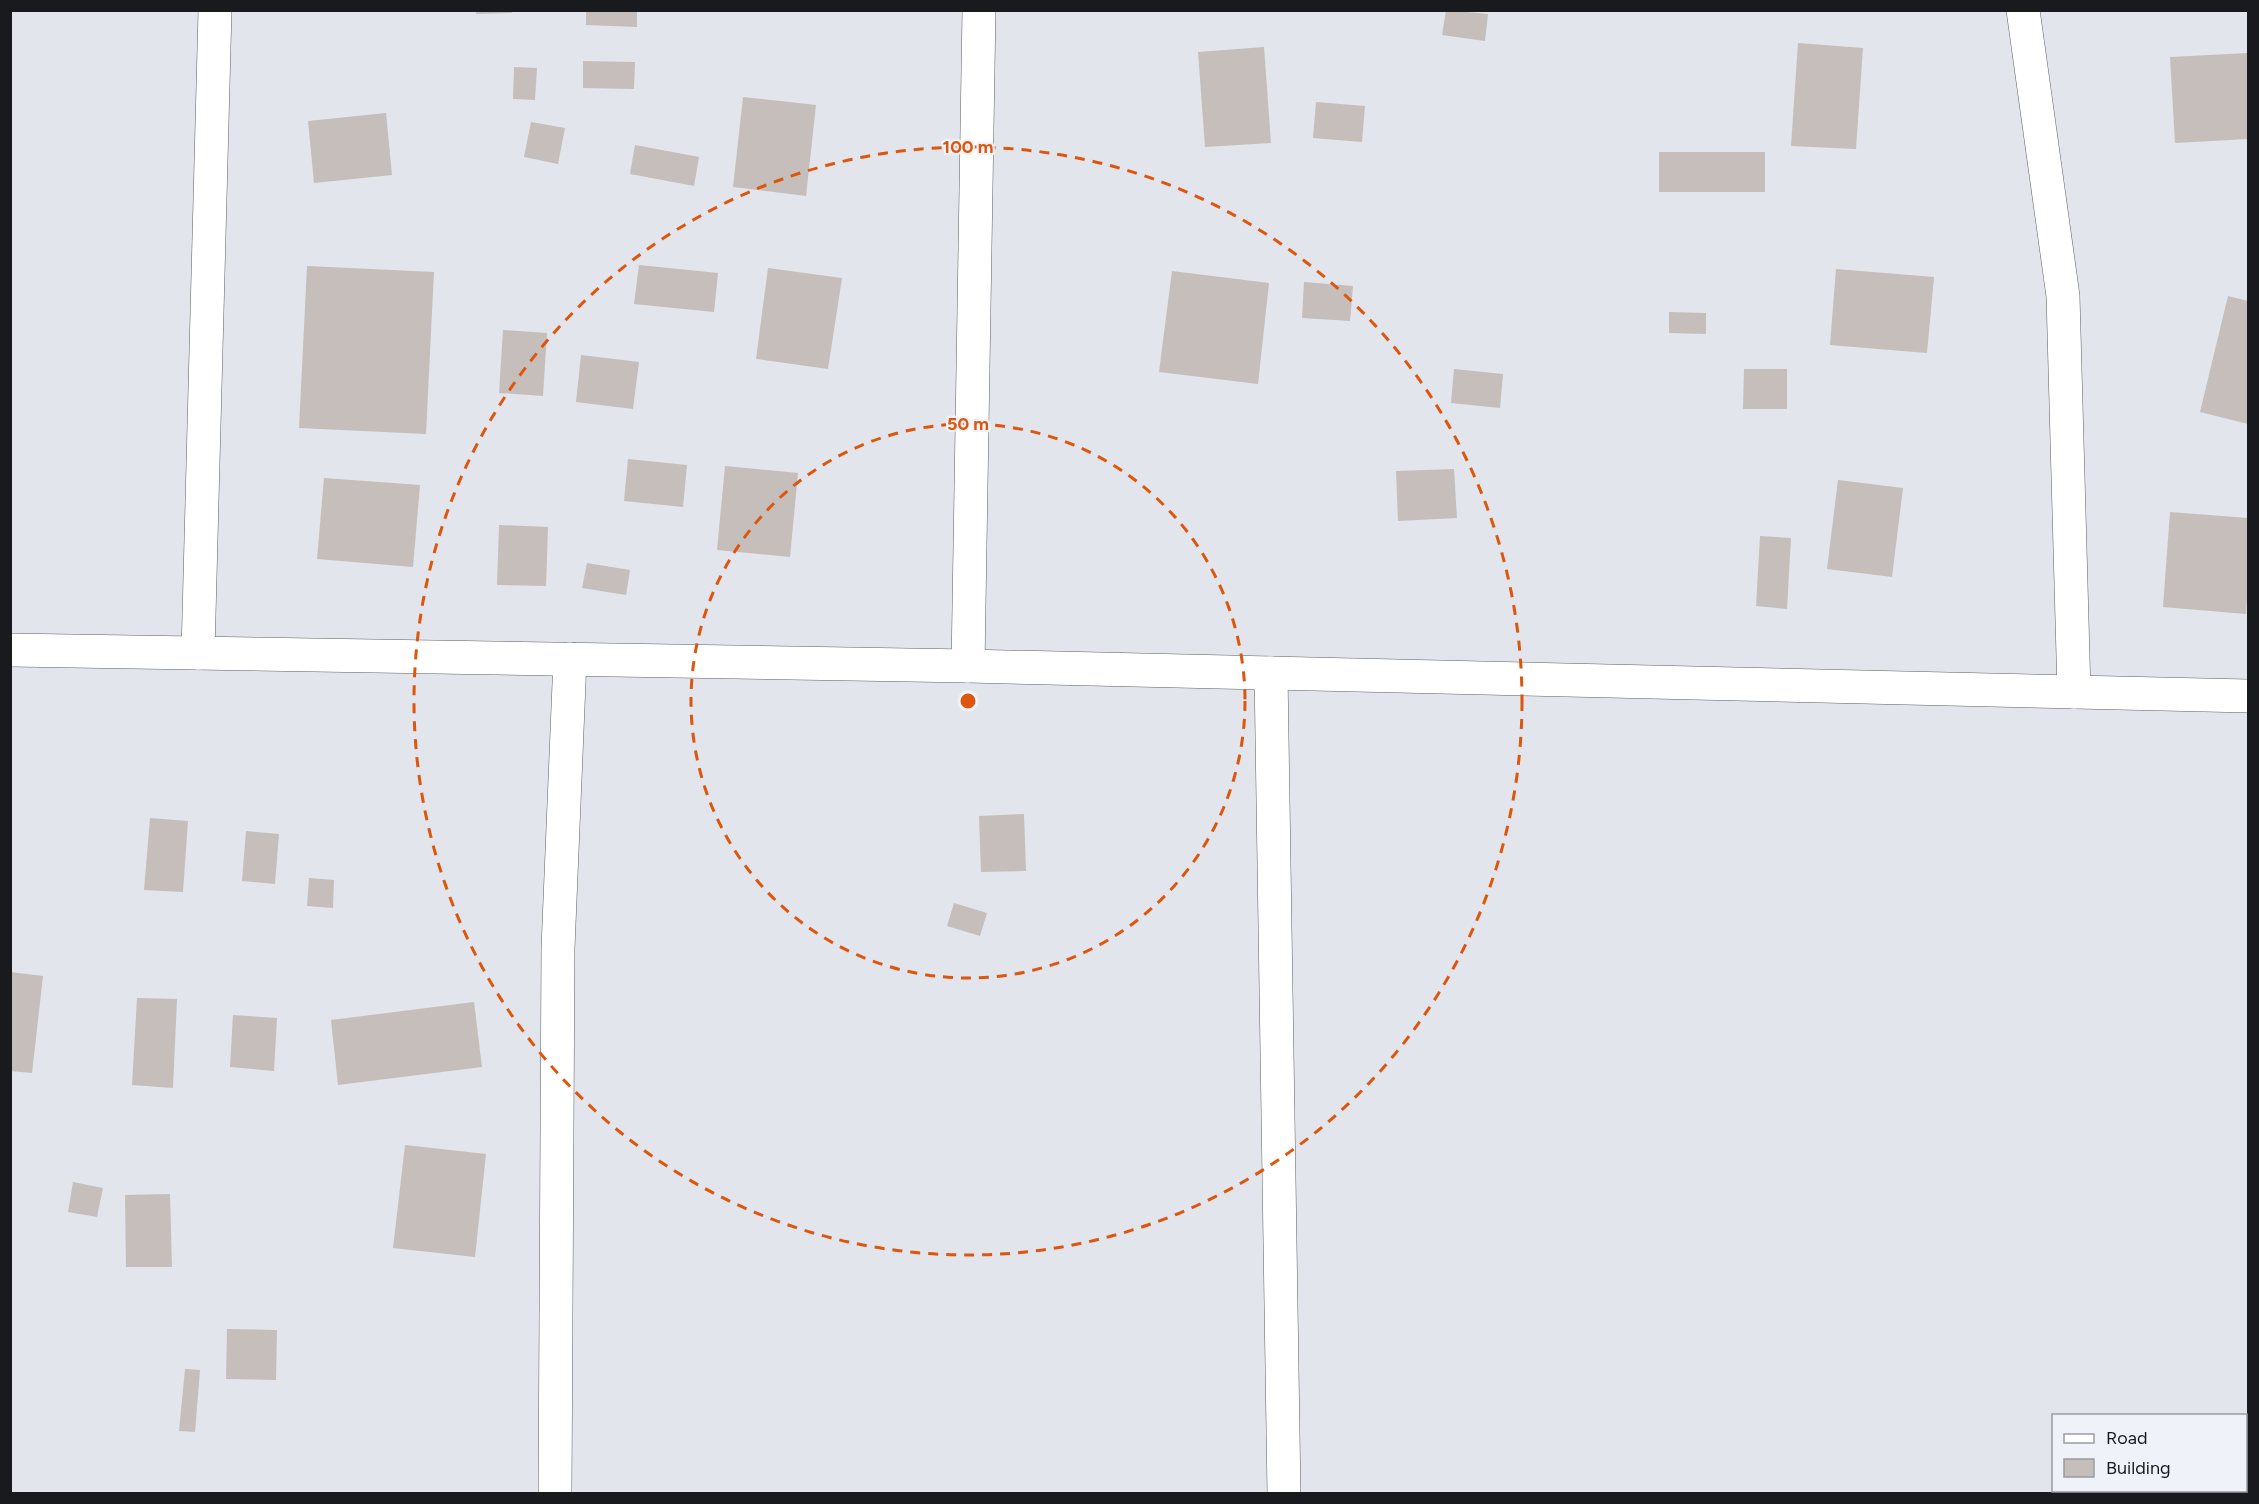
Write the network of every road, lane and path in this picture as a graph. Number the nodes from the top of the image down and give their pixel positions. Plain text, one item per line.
1 (215, 10) edge
2 (979, 10) edge
3 (2024, 10) edge
4 (10, 650) edge
5 (198, 654) junction
6 (570, 659) junction
7 (968, 666) junction
8 (1271, 674) junction
9 (2074, 692) junction
10 (2248, 696) edge
11 (555, 1494) edge
12 (1284, 1494) edge

1 - 5 street
2 - 7 street
3 - 9 street
4 - 5 street
5 - 6 street
6 - 7 street
6 - 11 street
7 - 8 street
8 - 9 street
8 - 12 street
9 - 10 street

